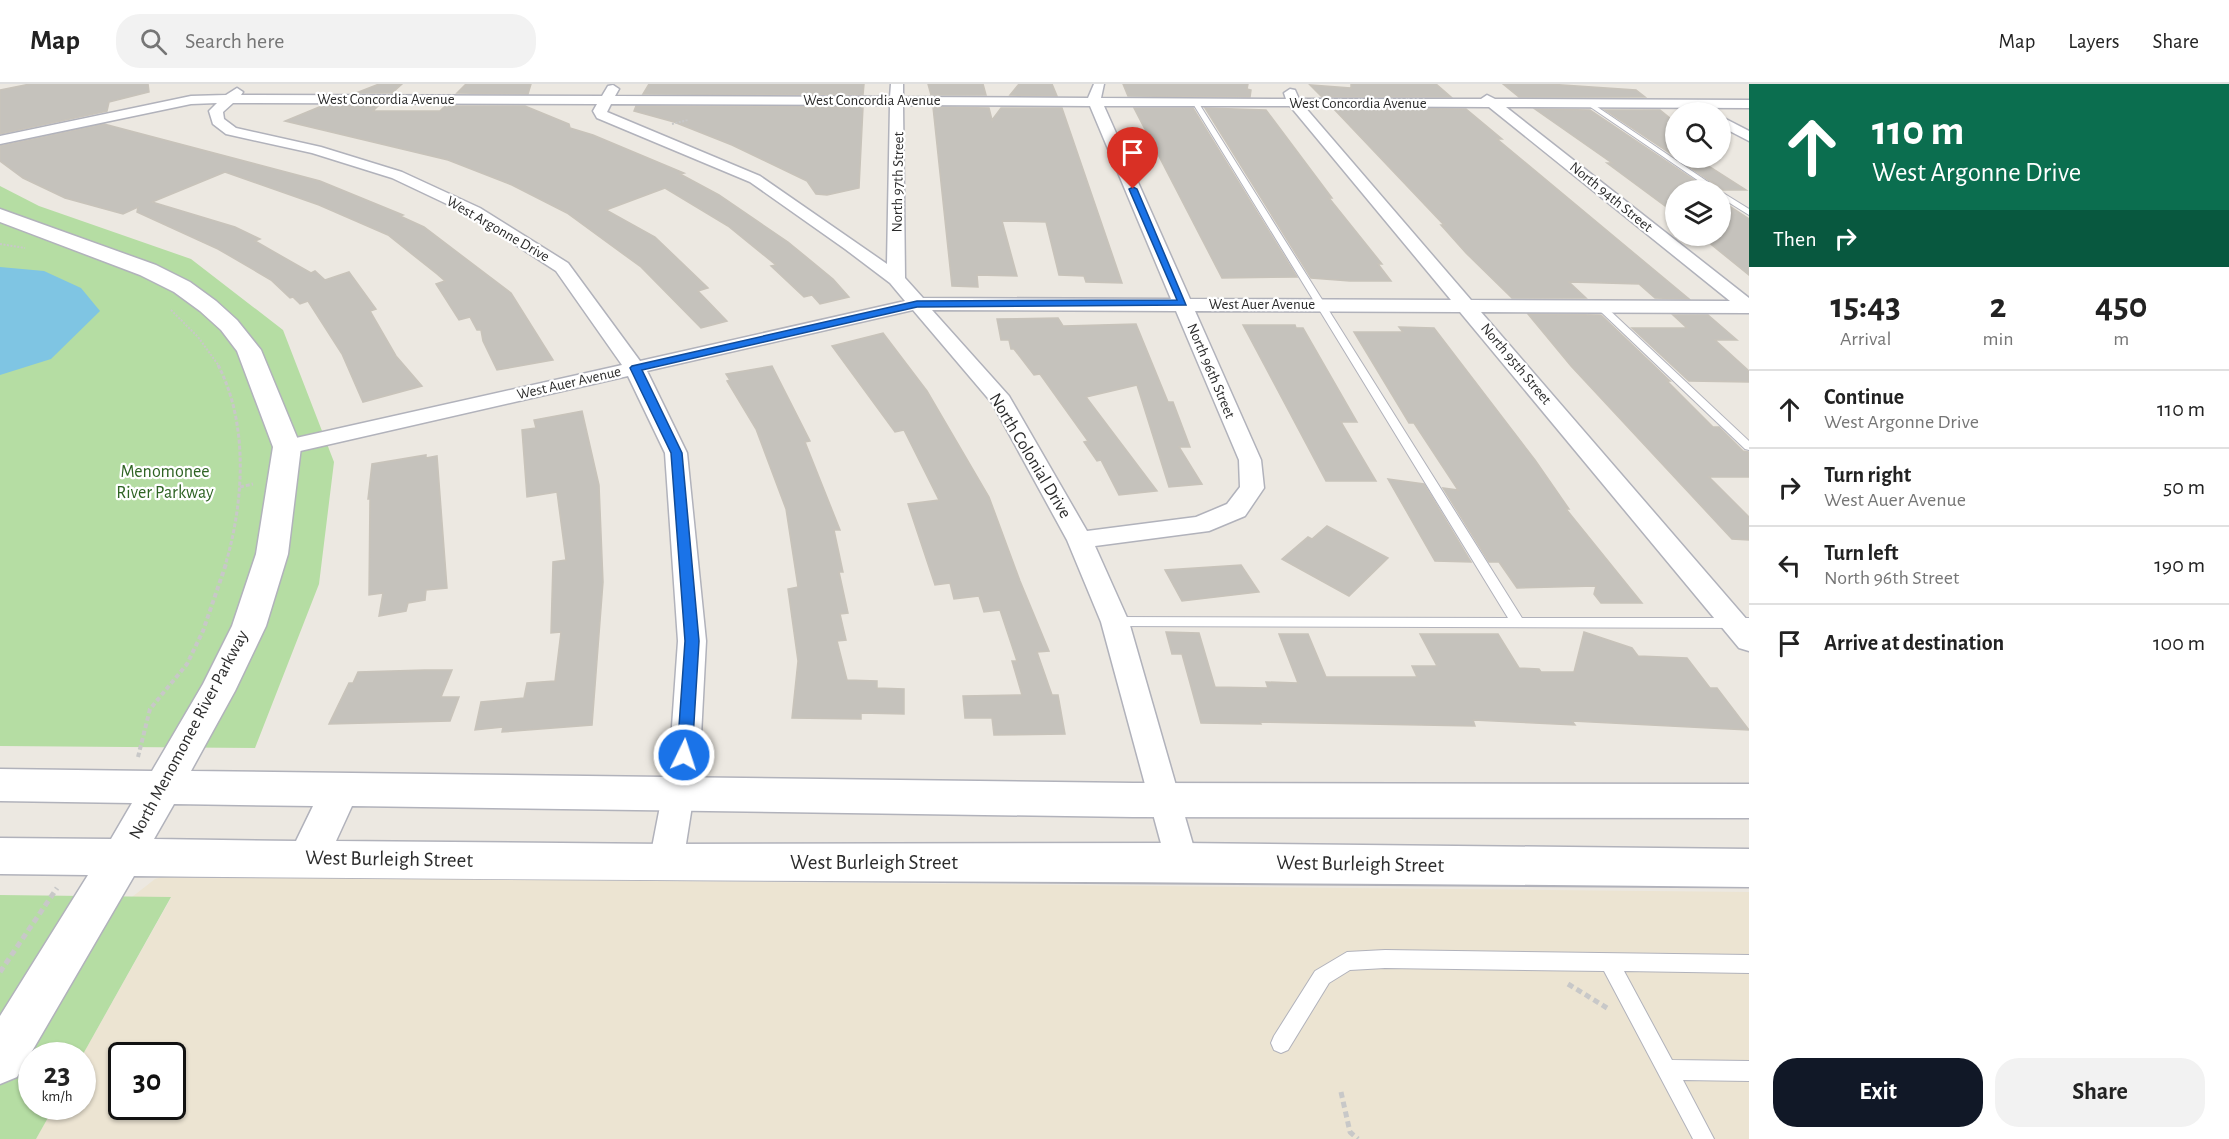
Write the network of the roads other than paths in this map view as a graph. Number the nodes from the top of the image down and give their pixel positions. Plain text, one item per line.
1 (248, 84) edge
2 (438, 84) edge
3 (615, 84) edge
4 (897, 84) edge
5 (1477, 84) edge
6 (1674, 90) dead end
7 (1098, 93) edge
8 (1292, 93) edge
9 (226, 99) junction
10 (423, 99) junction
11 (607, 99) junction
12 (899, 100) junction
13 (1195, 102) junction
14 (1691, 102) edge
15 (1492, 103) junction
16 (1588, 104) junction
17 (1665, 104) edge
18 (1731, 104) edge
19 (1749, 104) edge
20 (1731, 126) edge
21 (1749, 137) edge
22 (0, 140) edge
23 (1701, 180) edge
24 (1731, 201) edge
25 (1749, 213) edge
26 (0, 215) edge
27 (896, 279) junction
28 (1182, 303) junction
29 (917, 304) junction
30 (1321, 304) junction
31 (1468, 306) junction
32 (1601, 307) junction
33 (1749, 307) edge
34 (636, 368) junction
35 (287, 447) junction
36 (1749, 447) edge
37 (1080, 540) junction
38 (1114, 622) junction
39 (1518, 622) junction
40 (1741, 623) edge
41 (1749, 641) edge
42 (0, 785) edge
43 (163, 787) junction
44 (340, 790) junction
45 (678, 794) junction
46 (1165, 800) junction
47 (1749, 801) edge
48 (124, 855) junction
49 (0, 856) edge
50 (308, 858) junction
51 (1182, 862) junction
52 (666, 863) junction
53 (1749, 868) edge
54 (1608, 962) junction
55 (1749, 964) edge
56 (1281, 1043) dead end
57 (0, 1060) edge
58 (1668, 1070) junction
59 (1749, 1071) edge
60 (1704, 1139) edge

1 - 9 street
2 - 10 street
3 - 11 street
4 - 12 street, North 97th Street
5 - 15 street, North 94th Street
6 - 14 street
7 - 12 street, West Concordia Avenue
7 - 13 street, West Concordia Avenue
7 - 28 street, North 96th Street
8 - 13 street, West Concordia Avenue
8 - 15 street, West Concordia Avenue
8 - 31 street, North 95th Street
9 - 10 street, West Concordia Avenue
9 - 22 street, West Concordia Avenue
9 - 34 street, West Argonne Drive
10 - 11 street, West Concordia Avenue
11 - 12 street, West Concordia Avenue
11 - 27 street, North Colonial Drive
12 - 27 street, North 97th Street
13 - 30 lane
15 - 16 street, West Concordia Avenue
15 - 33 street, North 94th Street
16 - 17 street, West Concordia Avenue
16 - 23 lane
18 - 19 street, West Concordia Avenue
20 - 21 street
24 - 25 lane
26 - 35 main road, North Menomonee River Parkway
27 - 29 street, North Colonial Drive
28 - 29 street, West Auer Avenue
28 - 30 street, West Auer Avenue
28 - 37 street, North 96th Street
29 - 34 street, West Auer Avenue
29 - 37 street, North Colonial Drive
30 - 31 street, West Auer Avenue
30 - 39 lane
31 - 32 street, West Auer Avenue
31 - 40 street, North 95th Street
32 - 33 street, West Auer Avenue
32 - 36 lane
34 - 35 street, West Auer Avenue
34 - 45 street, West Argonne Drive
35 - 43 main road, North Menomonee River Parkway
37 - 38 street, North Colonial Drive
38 - 39 lane
38 - 46 street, North Colonial Drive
39 - 40 lane
40 - 41 street, North 95th Street
42 - 43 main road
43 - 44 main road
43 - 48 main road, North Menomonee River Parkway
44 - 45 main road
44 - 50 main road
45 - 46 main road
45 - 52 street
46 - 47 main road
46 - 51 street, North Colonial Drive
48 - 49 main road, West Burleigh Street
48 - 50 main road, West Burleigh Street
48 - 57 main road, North Menomonee River Parkway
50 - 52 main road, West Burleigh Street
51 - 52 main road, West Burleigh Street
51 - 53 main road, West Burleigh Street
54 - 55 lane
54 - 56 lane
54 - 58 lane
58 - 59 lane
58 - 60 lane

